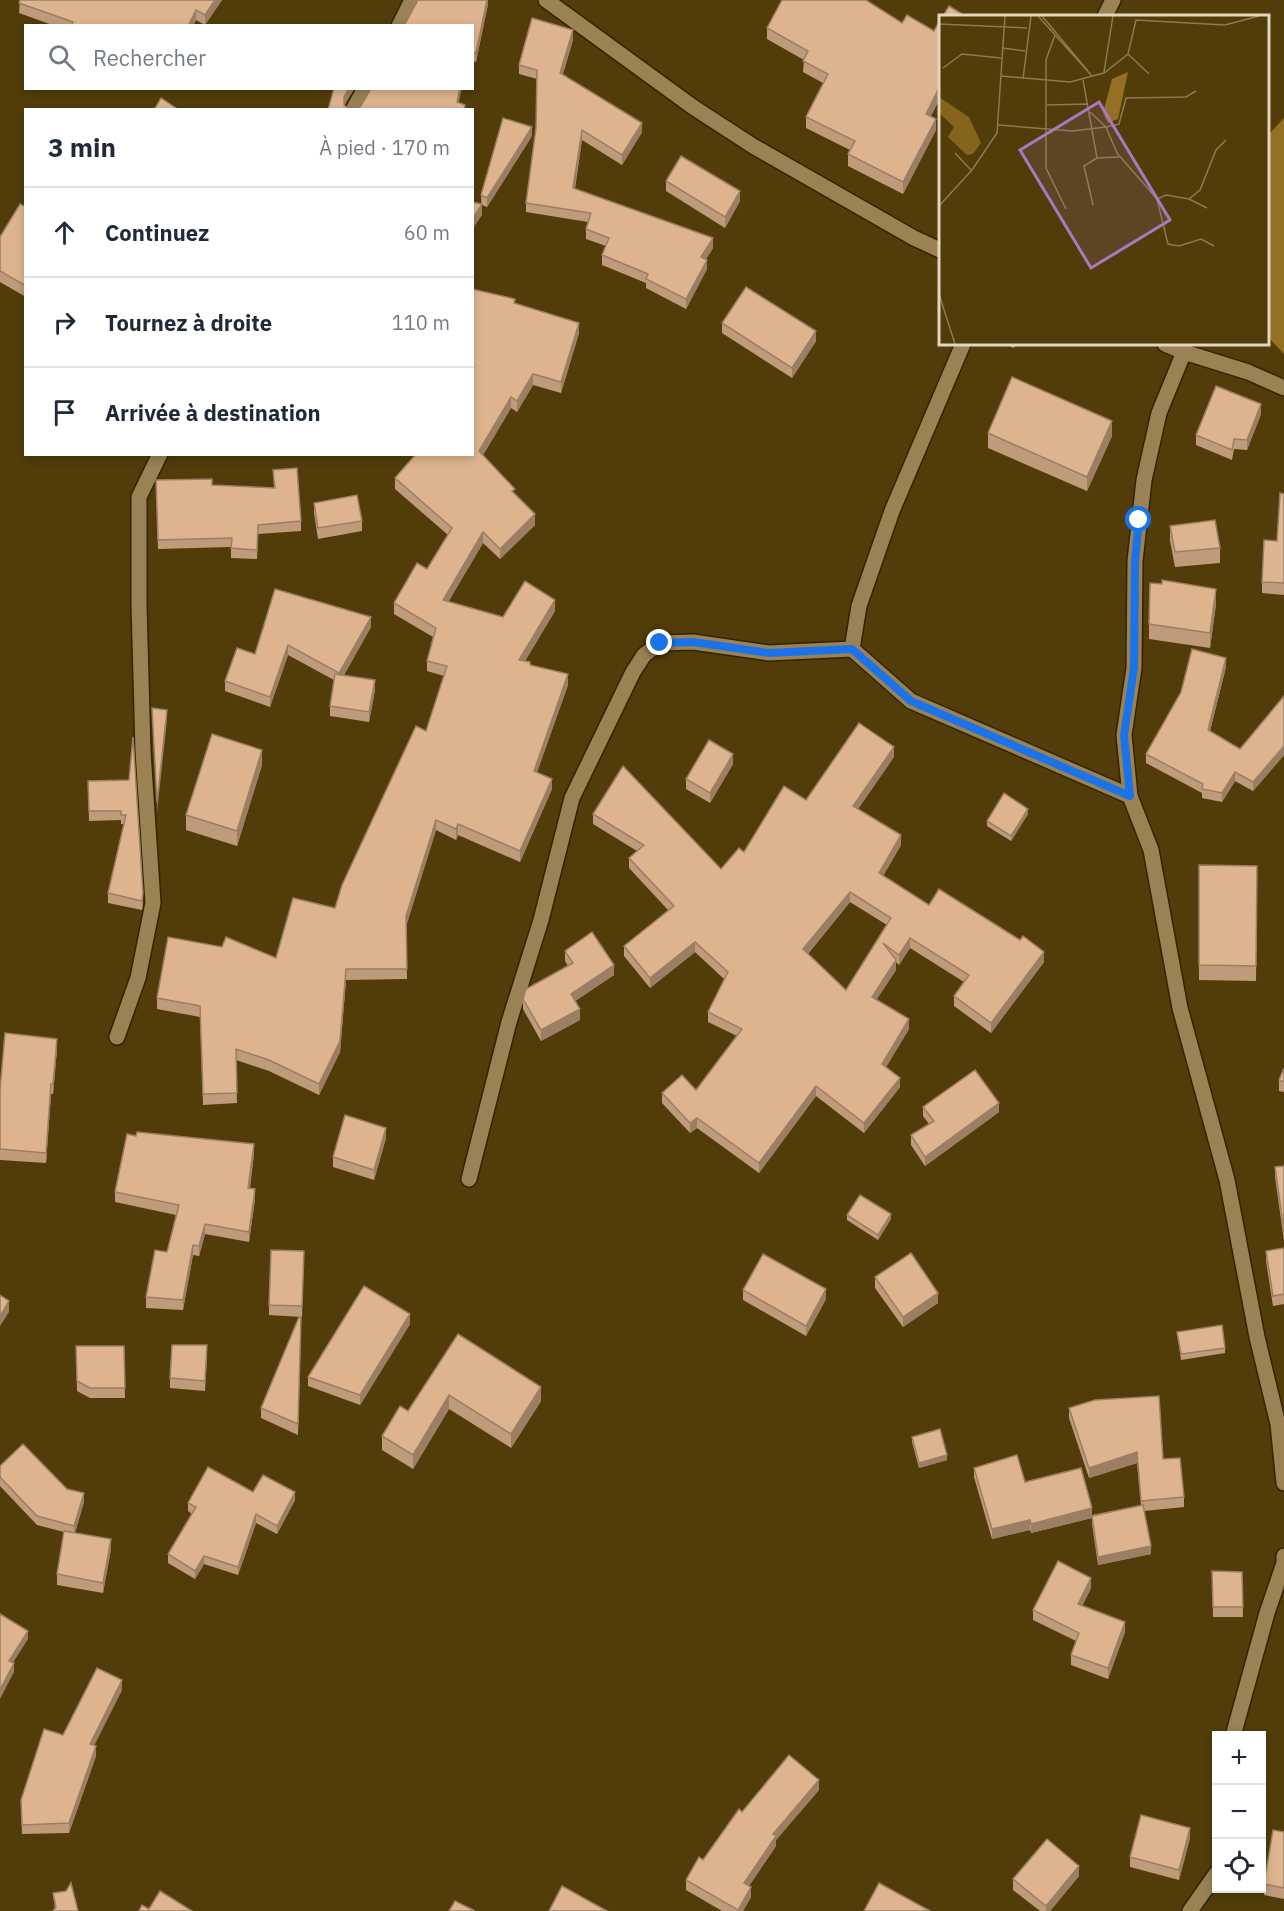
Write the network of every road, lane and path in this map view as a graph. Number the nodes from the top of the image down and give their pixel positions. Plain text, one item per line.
1 (412, 0) edge
2 (546, 0) edge
3 (1113, 0) edge
4 (1106, 15) edge
5 (400, 24) edge
6 (364, 90) edge
7 (354, 108) edge
8 (939, 250) edge
9 (963, 345) edge
10 (1183, 348) edge
11 (1284, 388) edge
12 (159, 456) edge
13 (852, 649) junction
14 (1130, 796) junction
15 (117, 1037) dead end
16 (469, 1179) dead end
17 (1284, 1483) edge
18 (1284, 1556) edge
19 (1284, 1563) edge
20 (1234, 1731) edge
21 (1212, 1880) edge
22 (1191, 1911) edge

1 - 5 street
2 - 8 street
3 - 4 street
6 - 7 street
9 - 13 street
10 - 11 street
10 - 14 street
12 - 15 street
13 - 14 street
13 - 16 street
14 - 17 street
18 - 19 street
19 - 20 street
21 - 22 street

